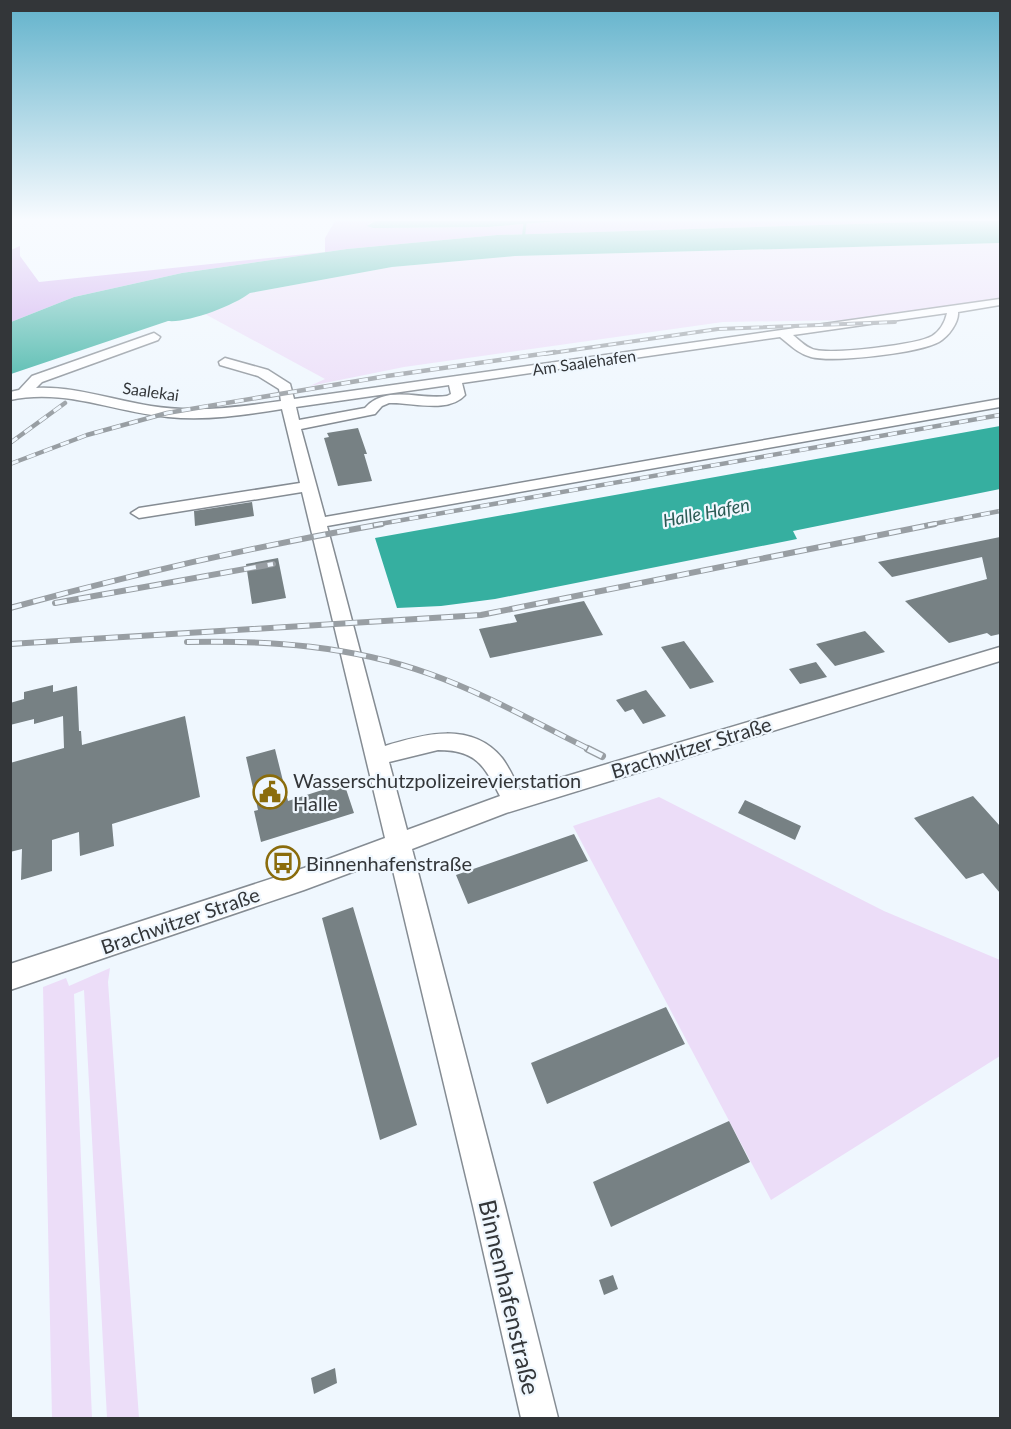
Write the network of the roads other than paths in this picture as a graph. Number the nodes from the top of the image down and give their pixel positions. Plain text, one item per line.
1 (1000, 302) edge
2 (950, 309) junction
3 (783, 333) junction
4 (154, 337) dead end
5 (225, 362) dead end
6 (454, 381) junction
7 (17, 394) edge
8 (1000, 403) edge
9 (288, 404) junction
10 (293, 426) junction
11 (308, 486) junction
12 (138, 513) dead end
13 (318, 523) junction
14 (1000, 654) edge
15 (377, 757) junction
16 (514, 801) junction
17 (398, 843) junction
18 (10, 977) edge
19 (538, 1419) edge

1 - 2 street, Am Saalehafen
2 - 3 street, Am Saalehafen
2 - 3 street
3 - 6 street, Am Saalehafen
4 - 7 street
5 - 9 street
6 - 9 street, Am Saalehafen
6 - 10 street
7 - 9 street, Saalekai
8 - 13 street
9 - 10 street
10 - 11 street
11 - 12 street
11 - 13 street
13 - 15 street
14 - 16 street, Brachwitzer Straße
15 - 16 street
15 - 17 street, Binnenhafenstraße
16 - 17 street, Brachwitzer Straße
17 - 18 street, Brachwitzer Straße
17 - 19 street, Binnenhafenstraße

